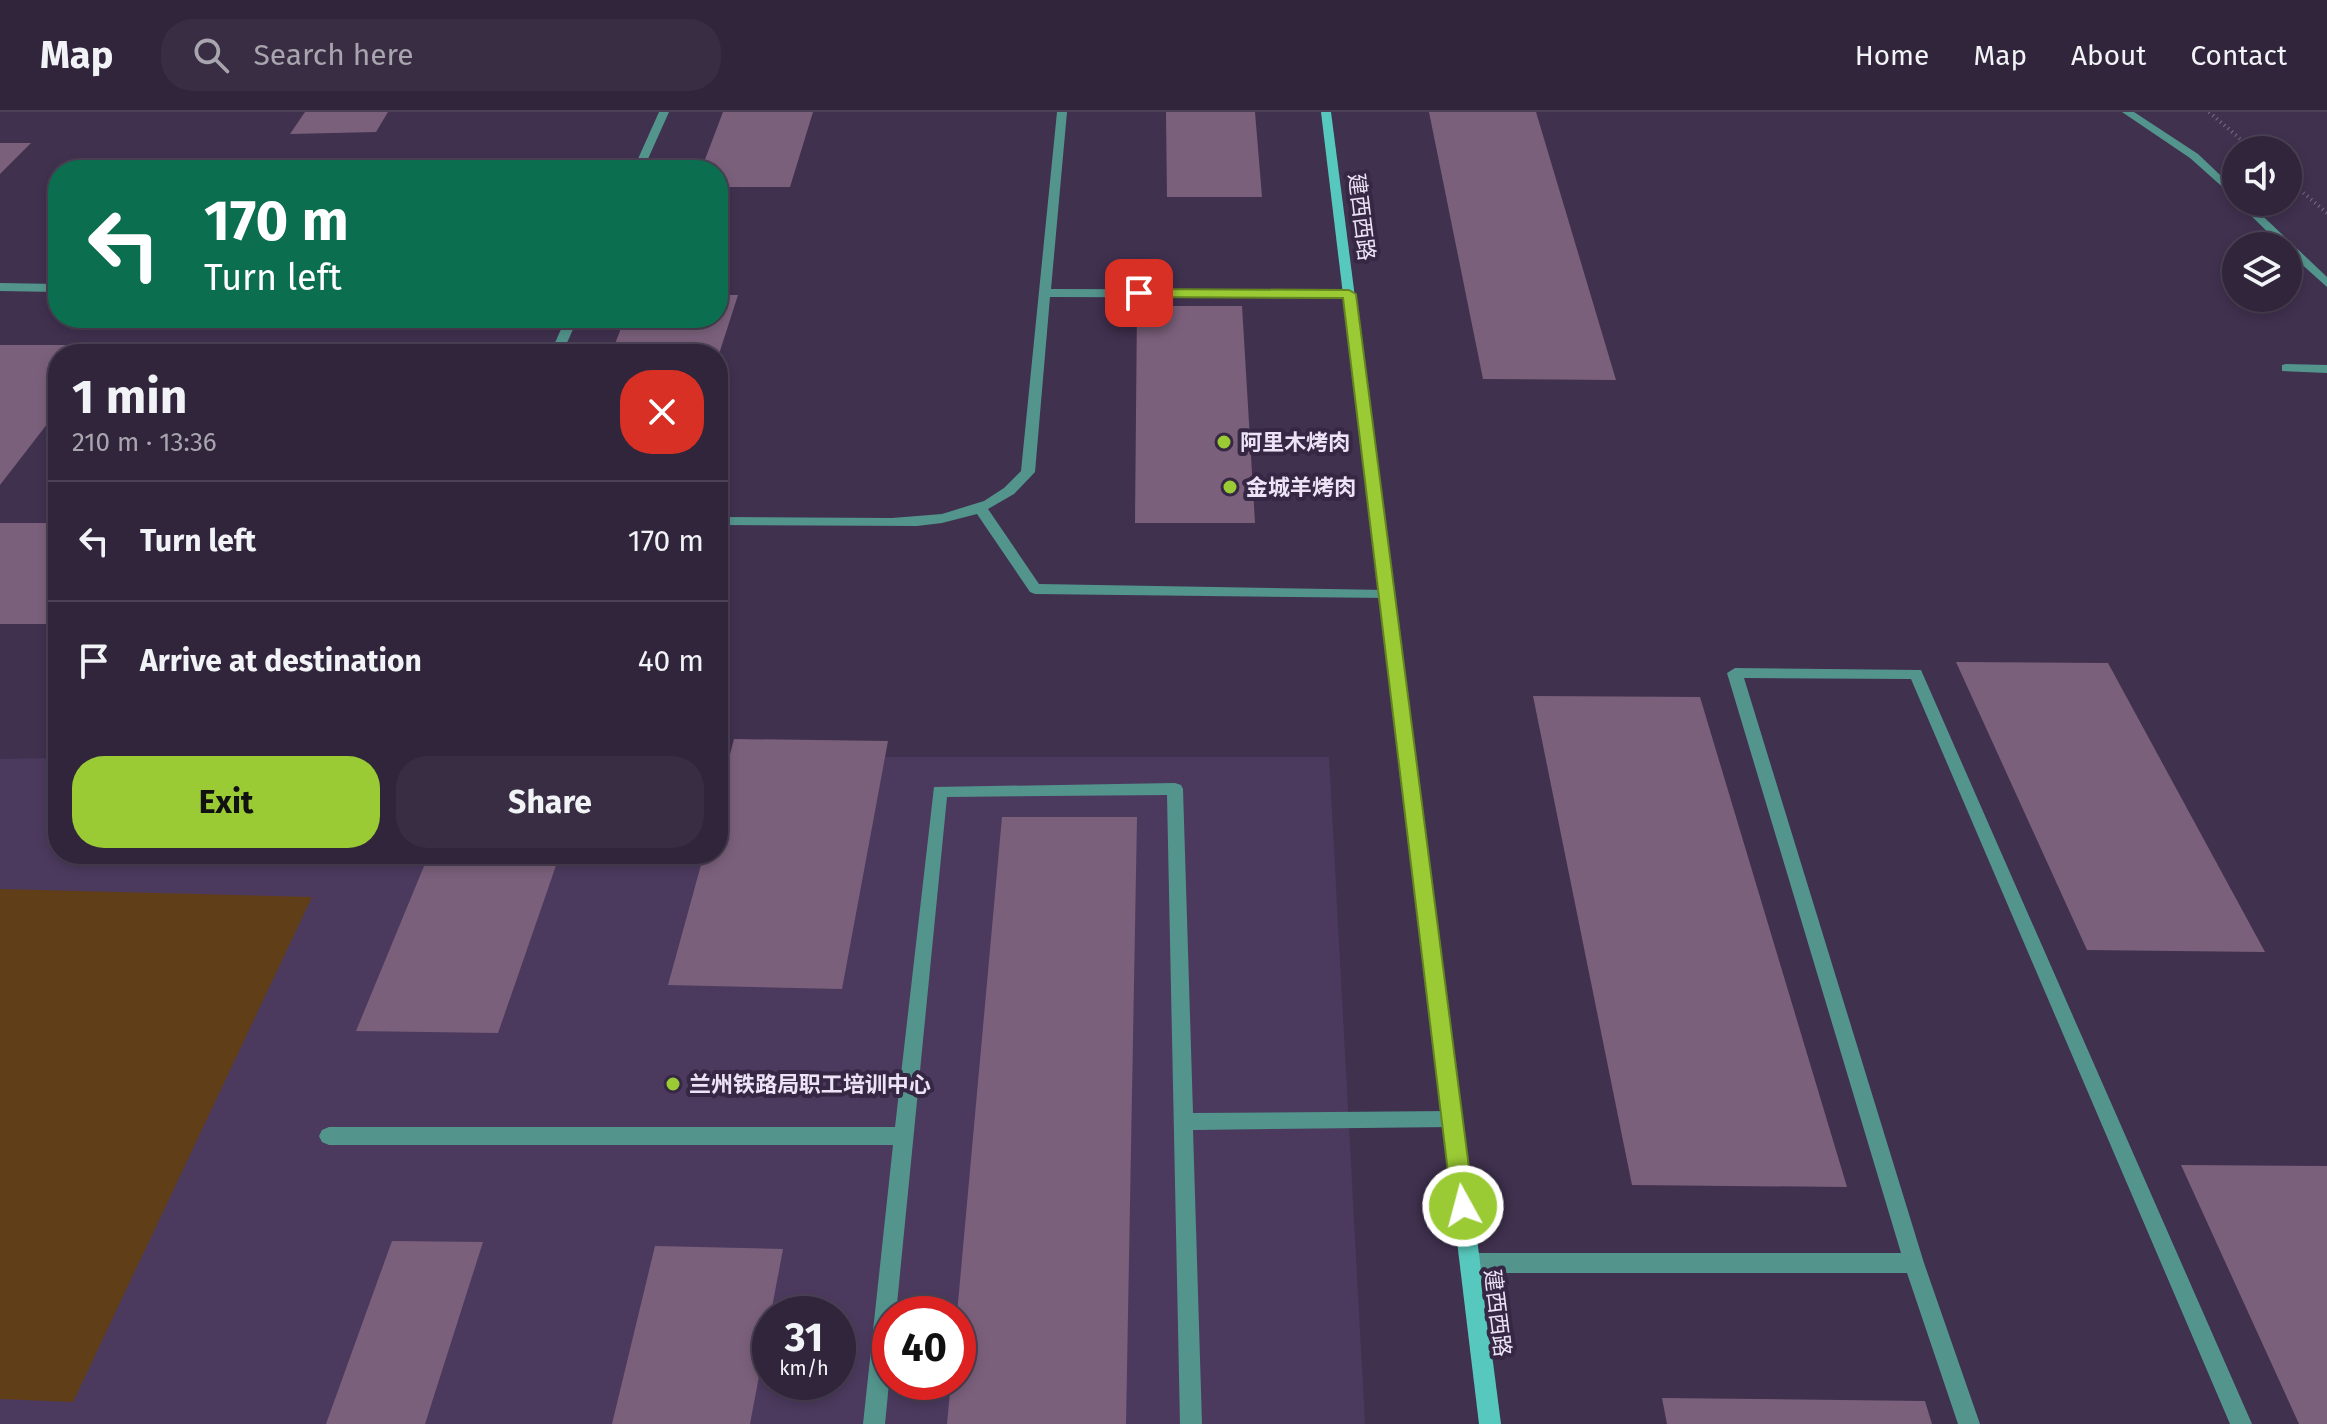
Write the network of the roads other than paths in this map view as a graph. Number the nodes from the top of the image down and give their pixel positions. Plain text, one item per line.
1 (664, 112) edge
2 (1062, 112) edge
3 (1326, 112) edge
4 (2127, 112) edge
5 (642, 160) edge
6 (2222, 183) edge
7 (2257, 216) edge
8 (2327, 283) edge
9 (0, 287) edge
10 (48, 288) edge
11 (1045, 293) junction
12 (1349, 294) junction
13 (2286, 368) dead end
14 (2327, 369) edge
15 (981, 509) junction
16 (728, 521) edge
17 (1386, 595) junction
18 (1452, 1119) junction
19 (1184, 1122) junction
20 (329, 1136) dead end
21 (903, 1136) junction
22 (1470, 1263) junction
23 (1914, 1263) junction
24 (874, 1424) edge
25 (1191, 1424) edge
26 (1490, 1424) edge
27 (1969, 1424) edge
28 (2241, 1424) edge

1 - 5 lane
2 - 11 lane
3 - 12 street, 建西西路
4 - 6 lane
7 - 8 lane
9 - 10 lane
11 - 12 lane
11 - 15 lane
12 - 17 street, 建西西路
13 - 14 lane
15 - 16 lane
15 - 17 lane
17 - 18 street, 建西西路
18 - 19 lane
18 - 22 street, 建西西路
19 - 21 lane
19 - 25 lane
20 - 21 lane
21 - 24 lane
22 - 23 lane
22 - 26 street, 建西西路
23 - 27 lane
23 - 28 lane

